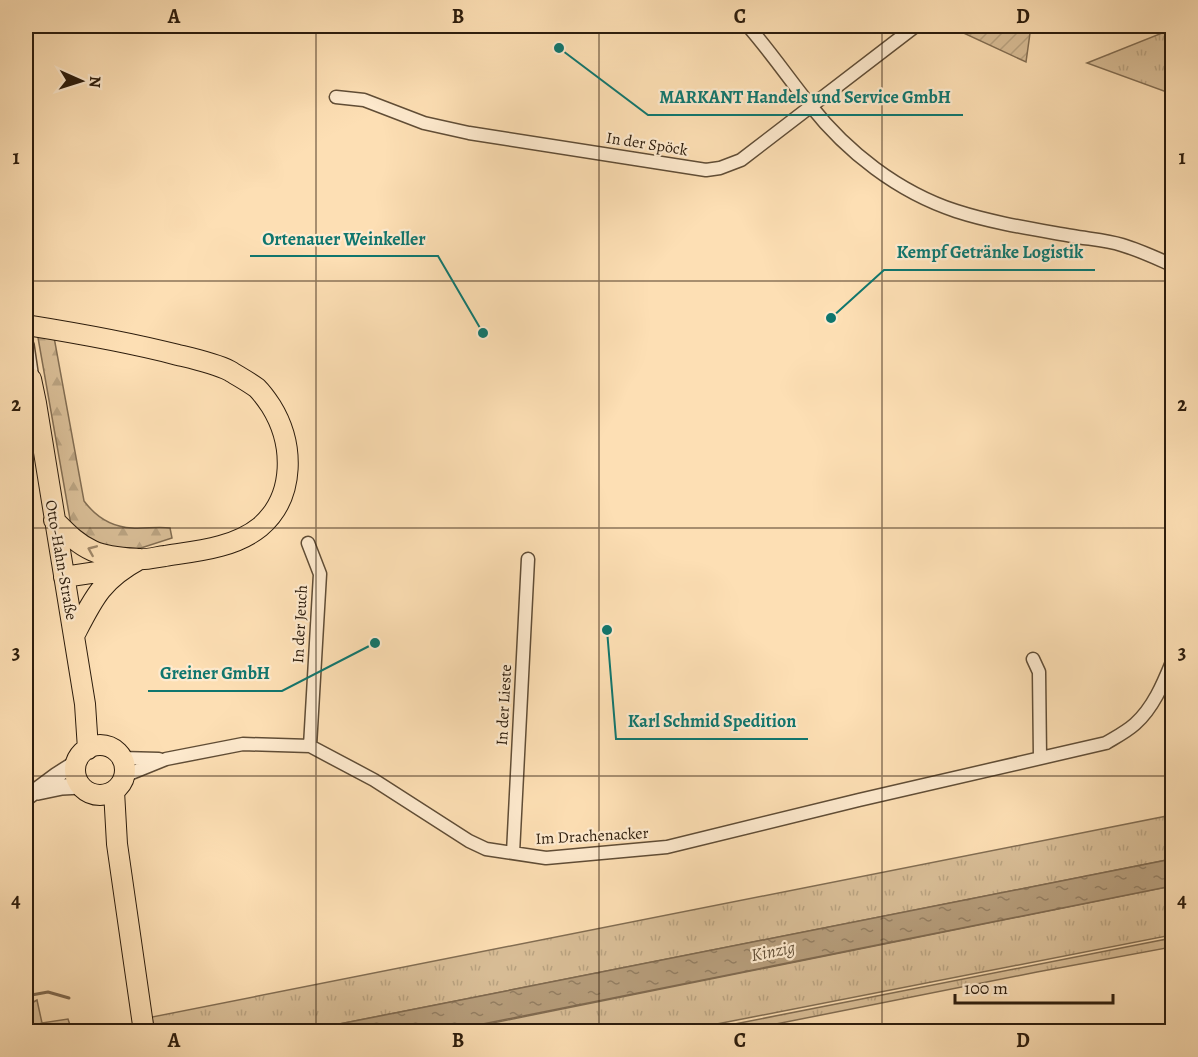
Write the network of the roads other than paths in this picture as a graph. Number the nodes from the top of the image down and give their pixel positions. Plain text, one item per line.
1 (748, 26) edge
2 (913, 28) dead end
3 (336, 97) dead end
4 (811, 107) junction
5 (1173, 265) edge
6 (26, 324) edge
7 (26, 348) edge
8 (28, 377) edge
9 (54, 520) junction
10 (308, 543) dead end
11 (528, 559) dead end
12 (132, 563) junction
13 (64, 577) junction
14 (74, 636) junction
15 (1033, 659) dead end
16 (1173, 662) edge
17 (310, 746) junction
18 (90, 753) junction
19 (1040, 757) junction
20 (107, 781) junction
21 (29, 795) edge
22 (513, 854) junction
23 (143, 1023) edge

1 - 4 street
2 - 4 street, In der Spöck
3 - 4 street, In der Spöck
4 - 5 street
6 - 12 main road
7 - 8 street, Otto-Hahn-Straße
8 - 9 main road, Otto-Hahn-Straße
12 -> 9 main road
9 - 13 main road, Otto-Hahn-Straße
10 - 17 street, In der Jeuch
11 - 22 street, In der Lieste
12 - 13 main road
12 - 14 main road
13 - 14 main road, Otto-Hahn-Straße
14 - 18 main road, Otto-Hahn-Straße
15 - 19 street
16 - 19 street, Im Drachenacker
17 - 20 street, Im Drachenacker
17 - 22 street, Im Drachenacker
18 - 20 main road, Otto-Hahn-Straße
18 - 20 main road, Otto-Hahn-Straße
18 - 21 street
19 - 22 street, Im Drachenacker
20 - 21 street
20 - 23 main road, Otto-Hahn-Straße

